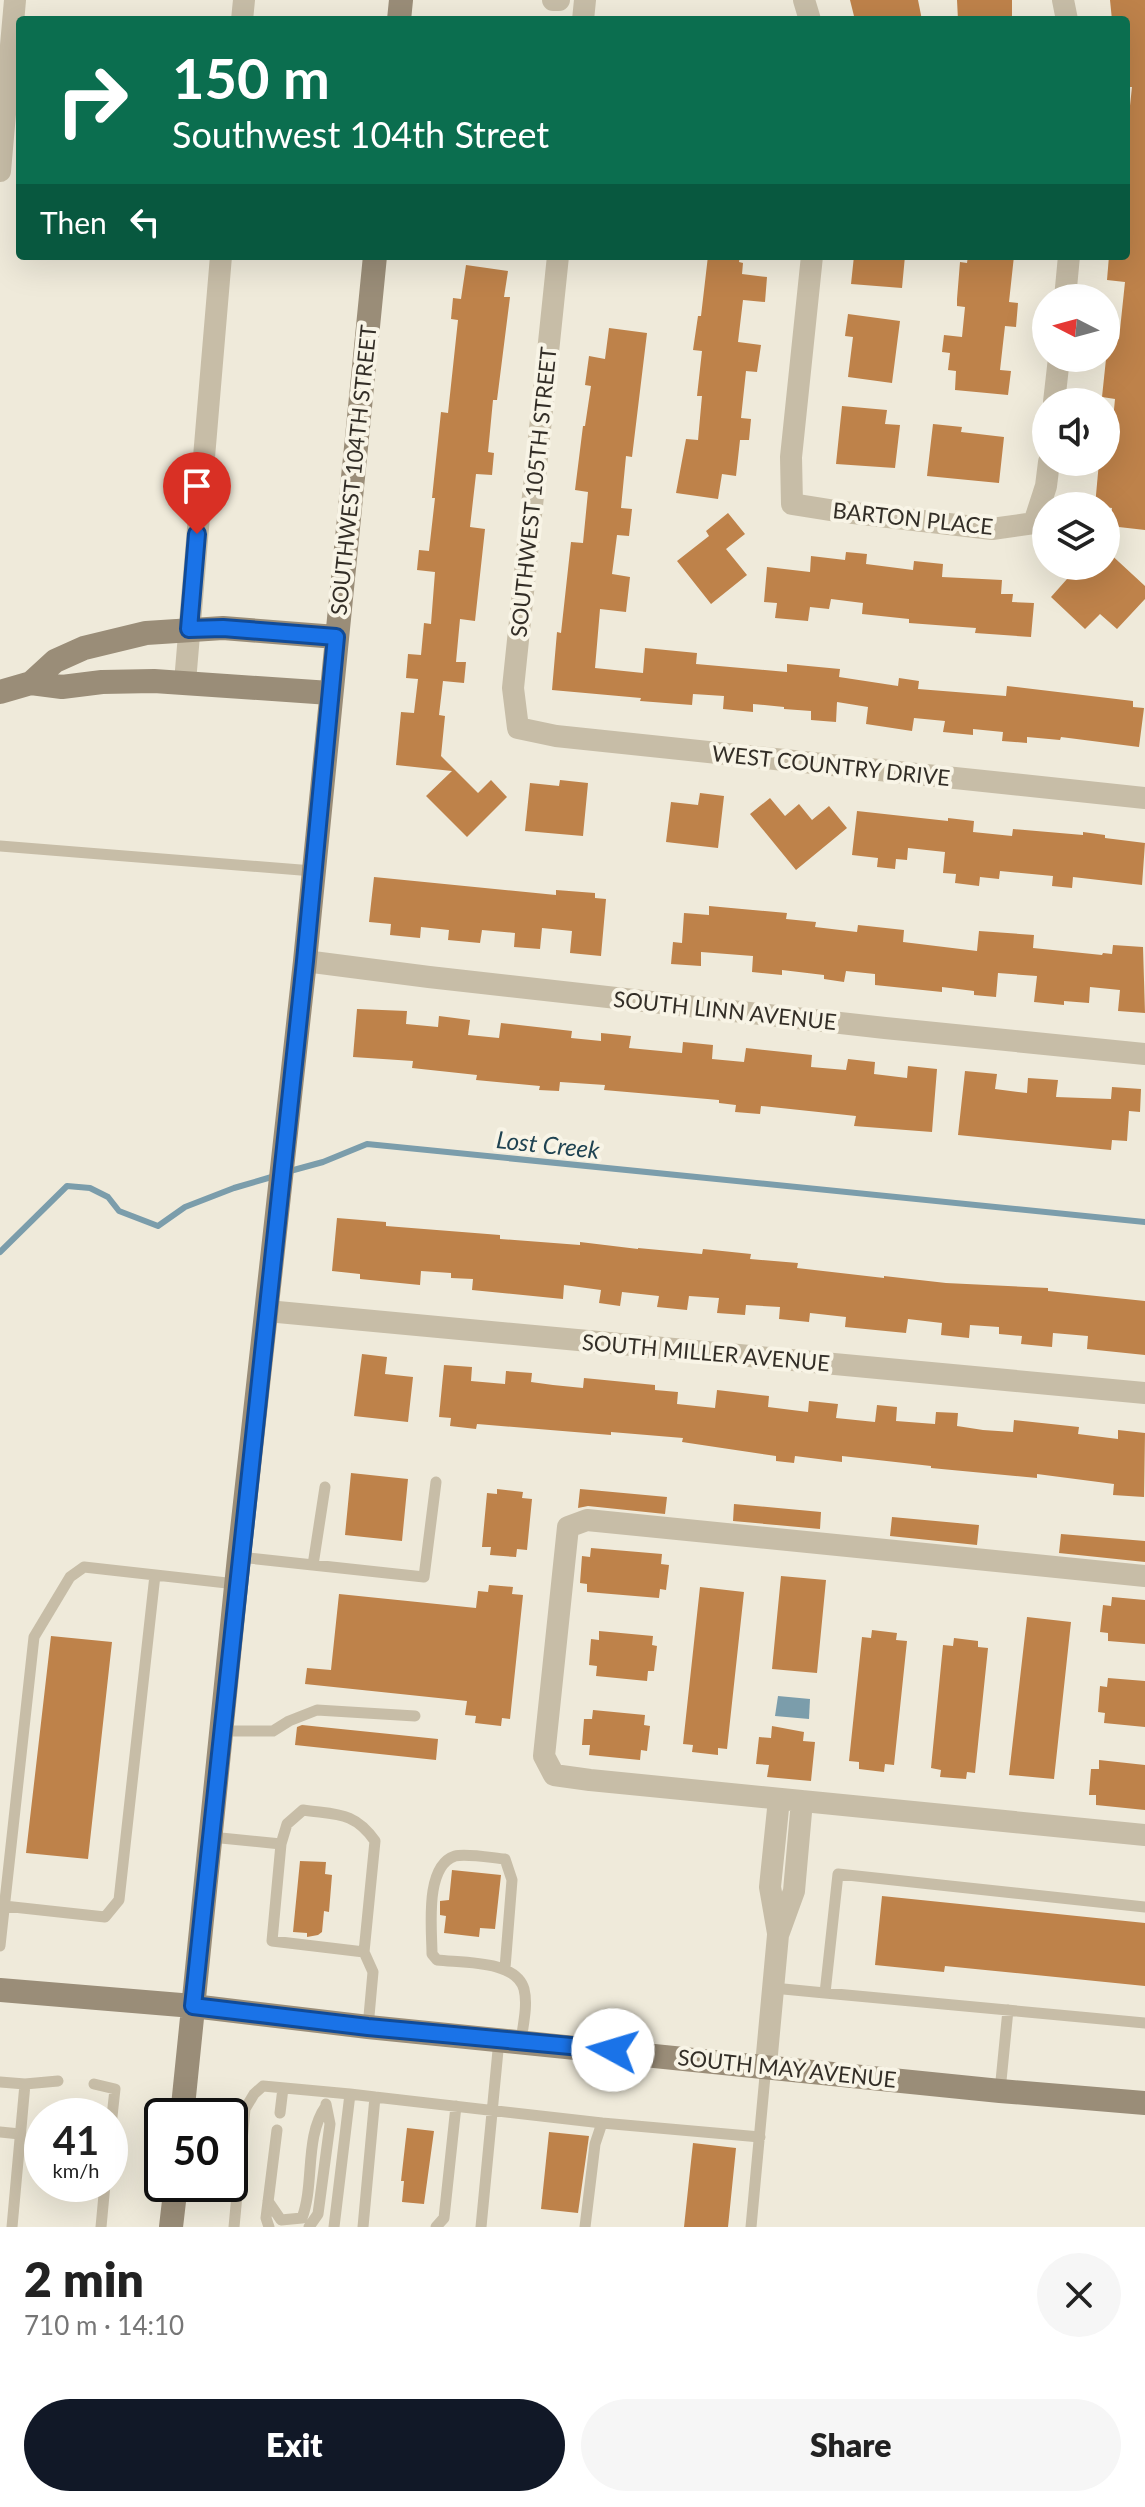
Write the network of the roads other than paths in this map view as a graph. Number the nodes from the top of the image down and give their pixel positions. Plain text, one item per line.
1 (15, 0) edge
2 (0, 171) edge
3 (221, 260) edge
4 (375, 260) edge
5 (558, 260) edge
6 (812, 260) edge
7 (1069, 260) edge
8 (1066, 284) edge
9 (1047, 476) edge
10 (189, 629) junction
11 (336, 637) junction
12 (185, 682) junction
13 (31, 683) junction
14 (0, 692) edge
15 (330, 693) junction
16 (518, 728) joint
17 (1145, 798) edge
18 (0, 846) edge
19 (313, 871) junction
20 (305, 961) junction
21 (1145, 1054) edge
22 (267, 1311) junction
23 (1145, 1393) edge
24 (436, 1482) dead end
25 (325, 1487) dead end
26 (239, 1557) junction
27 (313, 1565) junction
28 (155, 1575) junction
29 (1145, 1576) edge
30 (237, 1584) junction
31 (415, 1716) dead end
32 (221, 1731) junction
33 (779, 1799) junction
34 (802, 1801) junction
35 (1145, 1835) edge
36 (210, 1837) junction
37 (281, 1844) junction
38 (4, 1906) junction
39 (1145, 1907) edge
40 (778, 1935) junction
41 (0, 1946) edge
42 (364, 1952) junction
43 (505, 1968) junction
44 (773, 1988) junction
45 (0, 1990) edge
46 (825, 1993) junction
47 (193, 2006) junction
48 (1008, 2010) junction
49 (1145, 2023) edge
50 (368, 2027) junction
51 (510, 2040) junction
52 (766, 2065) junction
53 (58, 2081) dead end
54 (0, 2082) edge
55 (25, 2084) junction
56 (94, 2084) dead end
57 (283, 2088) junction
58 (1000, 2091) junction
59 (327, 2092) junction
60 (350, 2094) junction
61 (375, 2097) junction
62 (114, 2098) edge
63 (184, 2098) edge
64 (1145, 2103) edge
65 (326, 2106) junction
66 (456, 2106) junction
67 (492, 2111) junction
68 (280, 2113) dead end
69 (601, 2126) junction
70 (277, 2130) dead end
71 (0, 2132) edge
72 (20, 2134) junction
73 (760, 2137) junction
74 (0, 2190) edge
75 (16, 2192) junction
76 (268, 2201) junction
77 (103, 2202) edge
78 (174, 2202) edge
79 (12, 2227) edge
80 (101, 2227) edge
81 (171, 2227) edge
82 (234, 2227) edge
83 (269, 2227) edge
84 (309, 2227) edge
85 (334, 2227) edge
86 (363, 2227) edge
87 (436, 2227) edge
88 (481, 2227) edge
89 (585, 2227) edge
90 (751, 2227) edge

1 - 2 street
3 - 10 street
4 - 11 main road, SOUTHWEST 104TH STREET
5 - 16 street, SOUTHWEST 105TH STREET
6 - 9 street, BARTON PLACE
7 - 8 street
10 - 11 main road
10 - 12 street
10 - 13 main road
11 - 15 main road, SOUTHWEST 104TH STREET
12 - 13 main road
12 - 15 main road
13 - 14 main road
15 - 19 main road, SOUTHWEST 104TH STREET
16 - 17 street, WEST COUNTRY DRIVE
18 - 19 lane
19 - 20 main road, SOUTHWEST 104TH STREET
20 - 21 street, SOUTH LINN AVENUE
20 - 22 main road, SOUTHWEST 104TH STREET
22 - 23 street, SOUTH MILLER AVENUE
22 - 26 main road, SOUTHWEST 104TH STREET
24 - 27 lane
25 - 27 lane
26 - 27 lane
26 - 30 main road, SOUTHWEST 104TH STREET
28 - 30 lane
28 - 38 lane
28 - 38 lane
29 - 33 street
30 - 32 main road, SOUTHWEST 104TH STREET
31 - 32 lane
32 - 36 main road, SOUTHWEST 104TH STREET
33 - 34 street
33 - 40 street
34 - 35 street
34 - 40 street
36 - 37 lane
36 - 47 main road, SOUTHWEST 104TH STREET
37 - 42 lane
37 - 42 lane
38 - 41 lane
39 - 46 lane
40 - 44 street
42 - 50 lane
43 - 43 lane
43 - 51 lane
44 - 46 lane
44 - 52 street
45 - 47 main road, SOUTH MAY AVENUE
46 - 48 lane
47 - 50 main road, SOUTH MAY AVENUE
47 - 63 main road, SOUTHWEST 104TH STREET
48 - 49 lane
48 - 58 lane
50 - 51 main road, SOUTH MAY AVENUE
51 - 52 main road, SOUTH MAY AVENUE
51 - 67 lane
52 - 58 main road, SOUTH MAY AVENUE
52 - 73 lane
53 - 55 lane
54 - 55 lane
55 - 72 lane
56 - 62 lane
57 - 59 lane
57 - 68 lane
57 - 82 lane
58 - 64 main road, SOUTH MAY AVENUE
59 - 60 lane
59 - 65 lane
60 - 61 lane
60 - 85 lane
61 - 66 lane
61 - 86 lane
65 - 76 lane
65 - 84 lane
66 - 67 lane
66 - 87 lane
67 - 69 lane
67 - 88 lane
69 - 73 lane
69 - 89 lane
70 - 76 lane
71 - 72 lane
72 - 75 lane
73 - 90 lane
74 - 75 lane
75 - 79 lane
76 - 83 lane
77 - 80 lane
78 - 81 main road

